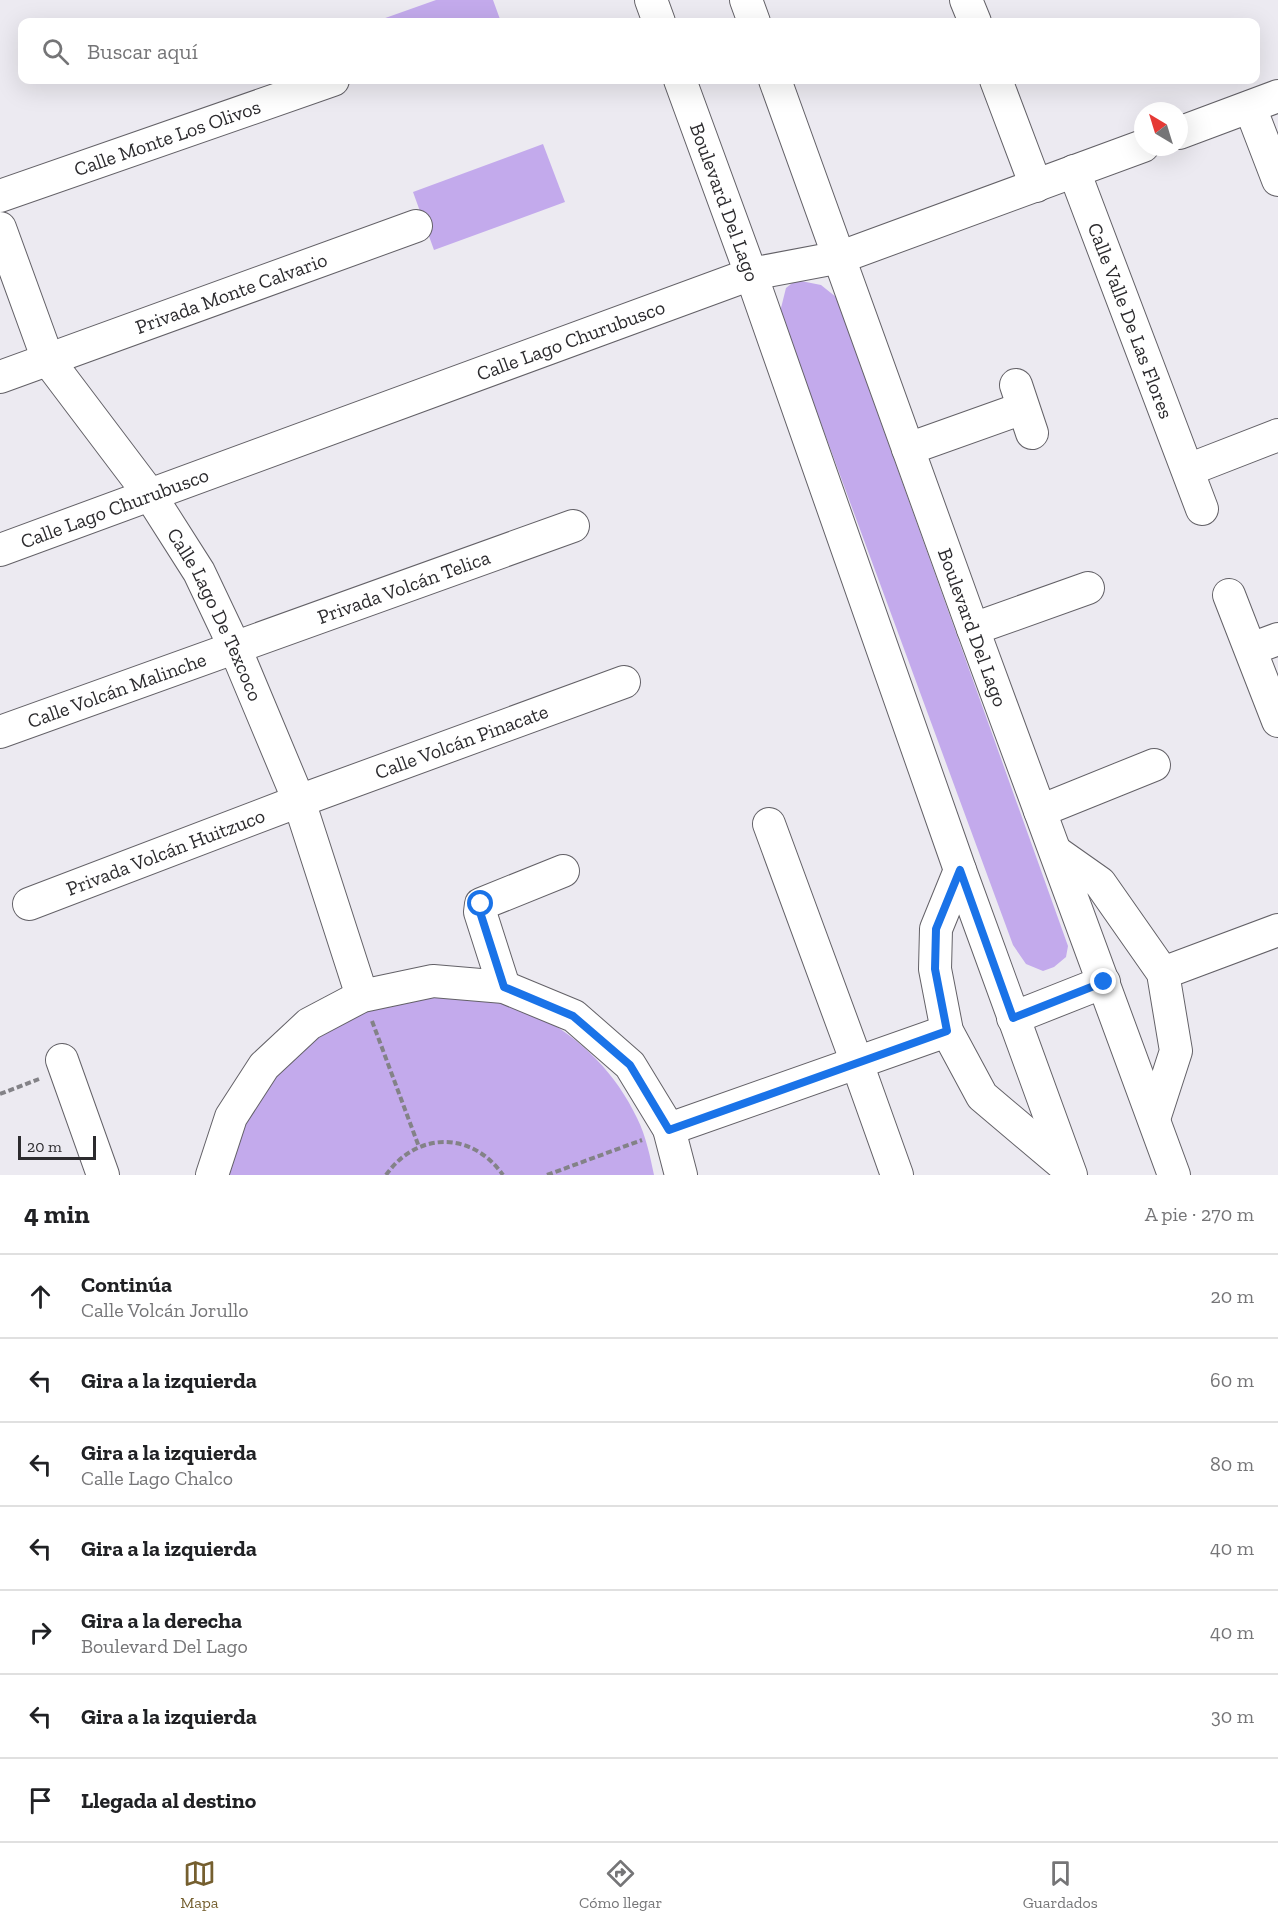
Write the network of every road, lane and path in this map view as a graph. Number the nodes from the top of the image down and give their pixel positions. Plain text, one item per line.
1 (651, 0) edge
2 (746, 0) edge
3 (966, 0) edge
4 (658, 18) edge
5 (753, 18) edge
6 (973, 18) edge
7 (322, 84) edge
8 (681, 84) edge
9 (776, 84) edge
10 (998, 84) edge
11 (1264, 101) edge
12 (1188, 130) edge
13 (1134, 149) edge
14 (1074, 171) junction
15 (1278, 180) edge
16 (1036, 186) junction
17 (0, 196) edge
18 (416, 225) dead end
19 (0, 228) edge
20 (840, 257) junction
21 (751, 274) junction
22 (48, 360) junction
23 (0, 377) edge
24 (1023, 409) dead end
25 (1278, 435) edge
26 (908, 449) junction
27 (1188, 470) junction
28 (150, 495) junction
29 (1202, 508) dead end
30 (573, 526) dead end
31 (0, 550) edge
32 (1088, 588) dead end
33 (1229, 595) dead end
34 (973, 629) junction
35 (1264, 644) edge
36 (236, 648) junction
37 (624, 682) dead end
38 (1278, 721) edge
39 (0, 732) edge
40 (1154, 763) dead end
41 (300, 801) junction
42 (1040, 811) junction
43 (769, 824) dead end
44 (1056, 852) junction
45 (960, 870) junction
46 (563, 871) dead end
47 (29, 904) dead end
48 (1278, 930) edge
49 (1163, 973) junction
50 (1104, 982) junction
51 (504, 987) junction
52 (362, 996) junction
53 (1013, 1018) junction
54 (947, 1031) junction
55 (857, 1063) junction
56 (63, 1064) joint
57 (0, 1094) edge
58 (1154, 1119) junction
59 (669, 1130) junction
60 (419, 1147) junction
61 (1069, 1172) edge
62 (103, 1175) edge
63 (212, 1175) edge
64 (386, 1175) edge
65 (503, 1175) edge
66 (547, 1175) edge
67 (681, 1175) edge
68 (897, 1175) edge
69 (1174, 1175) edge

1 - 4 street
2 - 5 street
3 - 6 street
7 - 17 street, Calle Monte Los Olivos
8 - 21 street, Boulevard Del Lago
9 - 20 street, Boulevard Del Lago
10 - 16 street
11 - 12 street
11 - 15 street
13 - 14 street, Calle Lago Churubusco
14 - 16 street, Calle Lago Churubusco
14 - 27 street, Calle Valle De Las Flores
16 - 20 street, Calle Lago Churubusco
18 - 22 street, Privada Monte Calvario
19 - 22 street, Calle Lago De Texcoco
20 - 21 street, Calle Lago Churubusco
20 - 26 street, Boulevard Del Lago
21 - 28 street, Calle Lago Churubusco
21 - 45 street, Boulevard Del Lago
22 - 23 street, Privada Monte Calvario
22 - 28 street, Calle Lago De Texcoco
24 - 26 street
25 - 27 street
26 - 34 street, Boulevard Del Lago
27 - 29 street, Calle Valle De Las Flores
28 - 31 street, Calle Lago Churubusco
28 - 36 street, Calle Lago De Texcoco
30 - 36 street, Privada Volcán Telica
32 - 34 street
33 - 35 street
34 - 42 street, Boulevard Del Lago
35 - 38 street
36 - 39 street, Calle Volcán Malinche
36 - 41 street, Calle Lago De Texcoco
37 - 41 street, Calle Volcán Pinacate
40 - 42 street
41 - 47 street, Privada Volcán Huitzuco
41 - 52 street, Calle Lago De Texcoco
42 - 44 street, Boulevard Del Lago
43 - 55 street
44 - 49 street
44 - 50 street, Boulevard Del Lago
45 - 53 street, Boulevard Del Lago
45 - 54 street
46 - 51 street
48 - 49 street
49 - 58 street
50 - 53 street
50 - 58 street, Boulevard Del Lago
51 - 52 street
51 - 59 street
52 - 60 path
52 - 63 street
53 - 61 street, Boulevard Del Lago
54 - 55 street
54 - 61 street
55 - 59 street
55 - 68 street
56 - 57 path
56 - 62 street
58 - 69 street, Boulevard Del Lago
59 - 66 path
59 - 67 street
60 - 64 path
60 - 65 path

